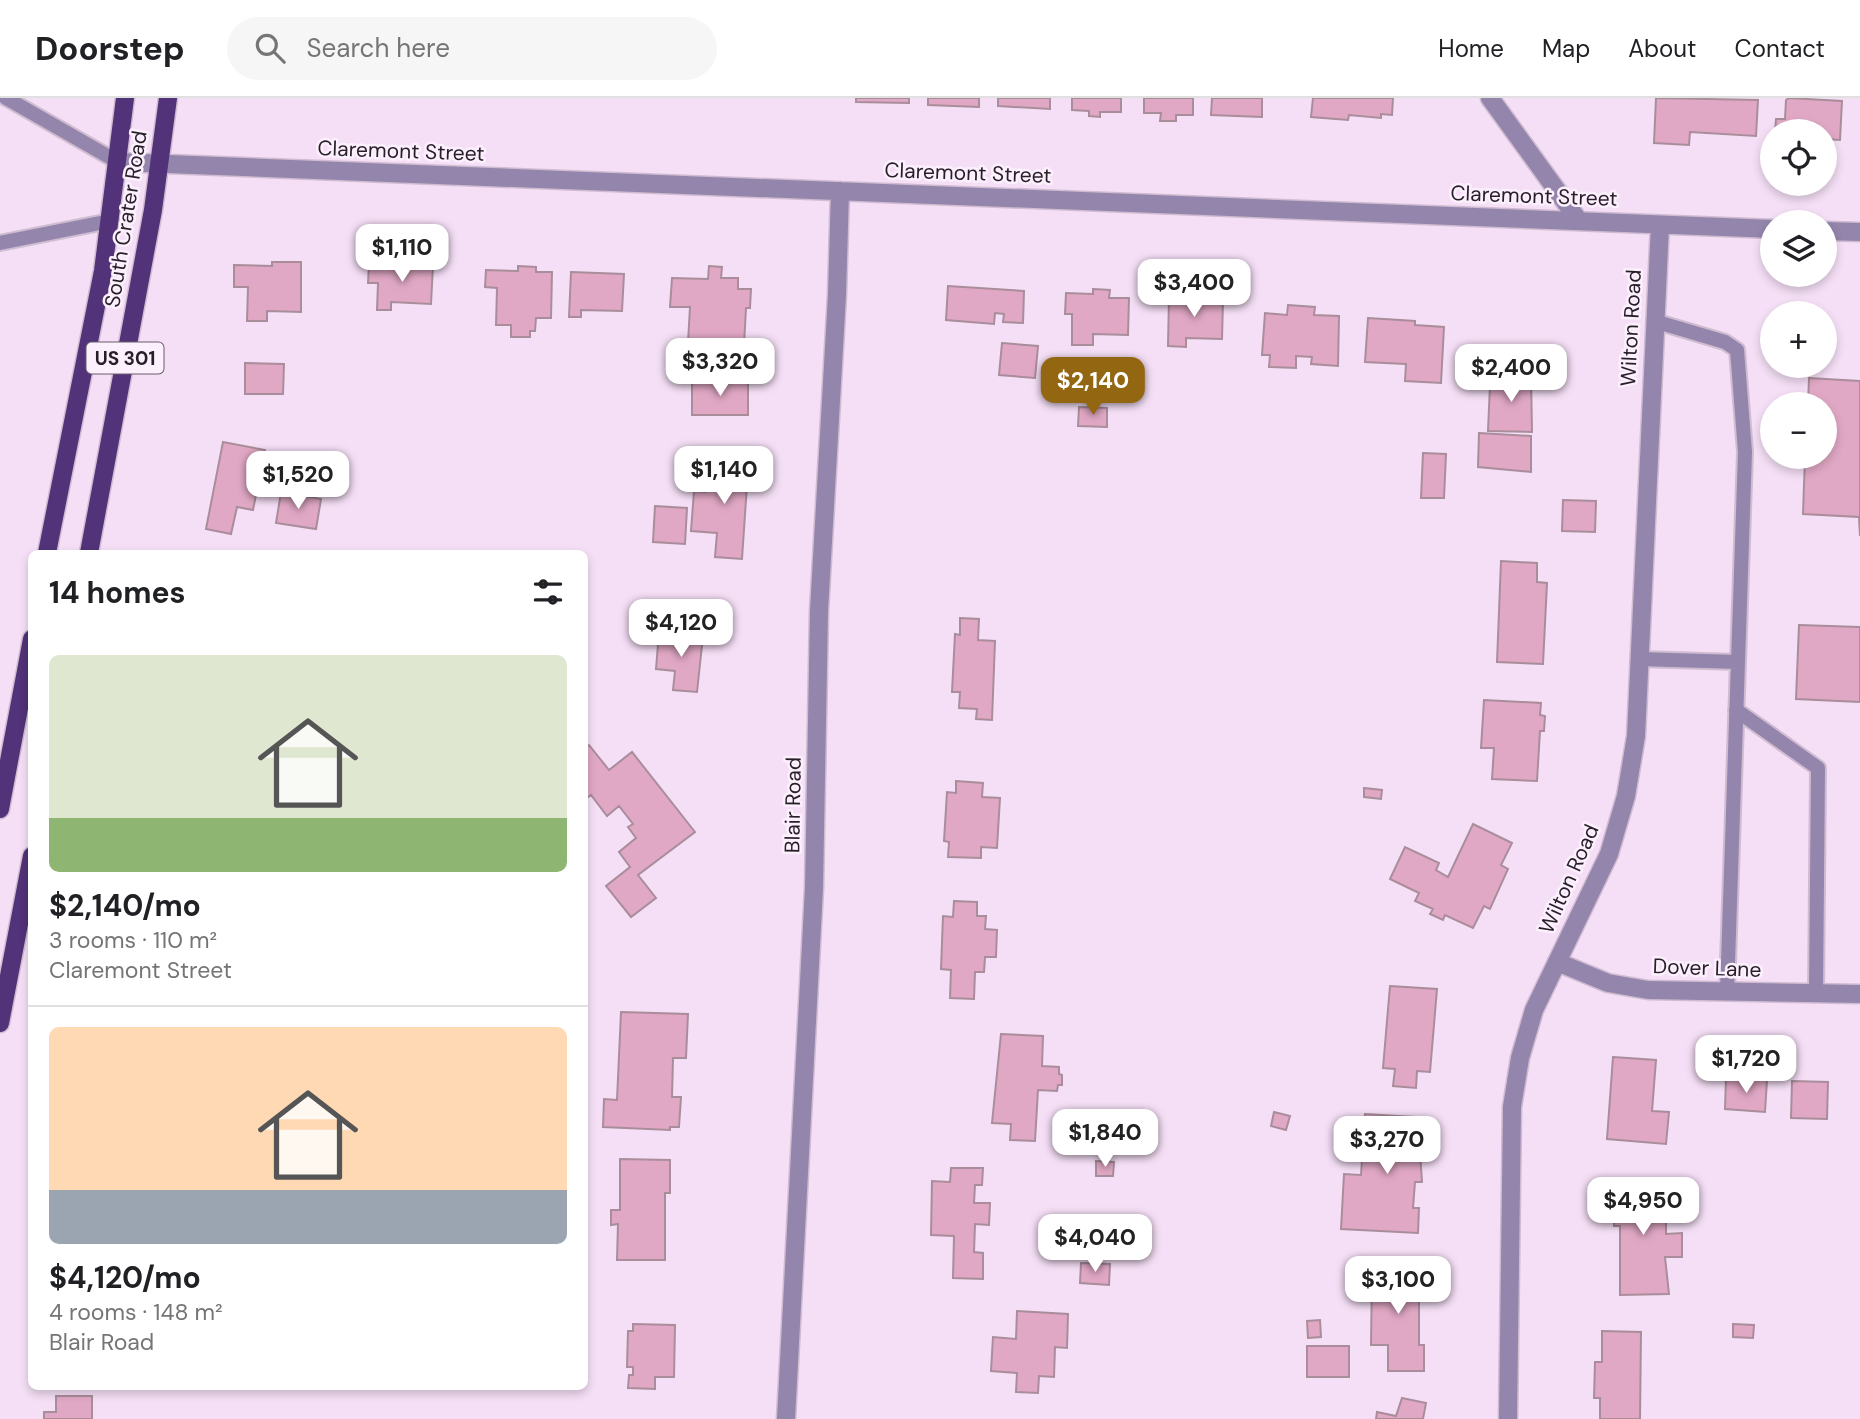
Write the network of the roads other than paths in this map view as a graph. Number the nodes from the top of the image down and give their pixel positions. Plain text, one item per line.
1 (6, 98) edge
2 (125, 98) edge
3 (168, 98) edge
4 (1490, 98) edge
5 (118, 162) junction
6 (160, 164) junction
7 (840, 191) junction
8 (110, 221) junction
9 (1579, 221) junction
10 (1660, 225) junction
11 (1760, 229) edge
12 (1837, 231) edge
13 (1860, 232) edge
14 (0, 243) edge
15 (1654, 321) junction
16 (48, 550) edge
17 (90, 550) edge
18 (1639, 659) junction
19 (28, 660) edge
20 (1737, 662) junction
21 (1736, 710) junction
22 (0, 809) edge
23 (28, 877) edge
24 (1557, 961) junction
25 (1727, 992) junction
26 (1816, 993) junction
27 (1860, 994) edge
28 (0, 1023) edge
29 (786, 1419) edge
30 (1508, 1419) edge

1 - 5 lane
2 - 5 main road, South Crater Road / US 301
3 - 6 main road, South Crater Road / US 301
4 - 9 street
5 - 6 street, Claremont Street
5 - 8 main road, South Crater Road / US 301
6 - 7 street, Claremont Street
6 - 17 main road, South Crater Road / US 301
7 - 9 street, Claremont Street
7 - 29 street, Blair Road
8 - 14 lane
8 - 16 main road, South Crater Road / US 301
9 - 10 street, Claremont Street
10 - 11 street, Claremont Street
10 - 15 street, Wilton Road
12 - 13 street
15 - 18 street, Wilton Road
15 - 20 lane
18 - 20 lane
18 - 24 street, Wilton Road
19 - 22 main road
20 - 21 lane
21 - 25 lane
21 - 26 lane
23 - 28 main road
24 - 25 street, Dover Lane
24 - 30 street, Wilton Road
25 - 26 street, Dover Lane
26 - 27 street, Dover Lane

